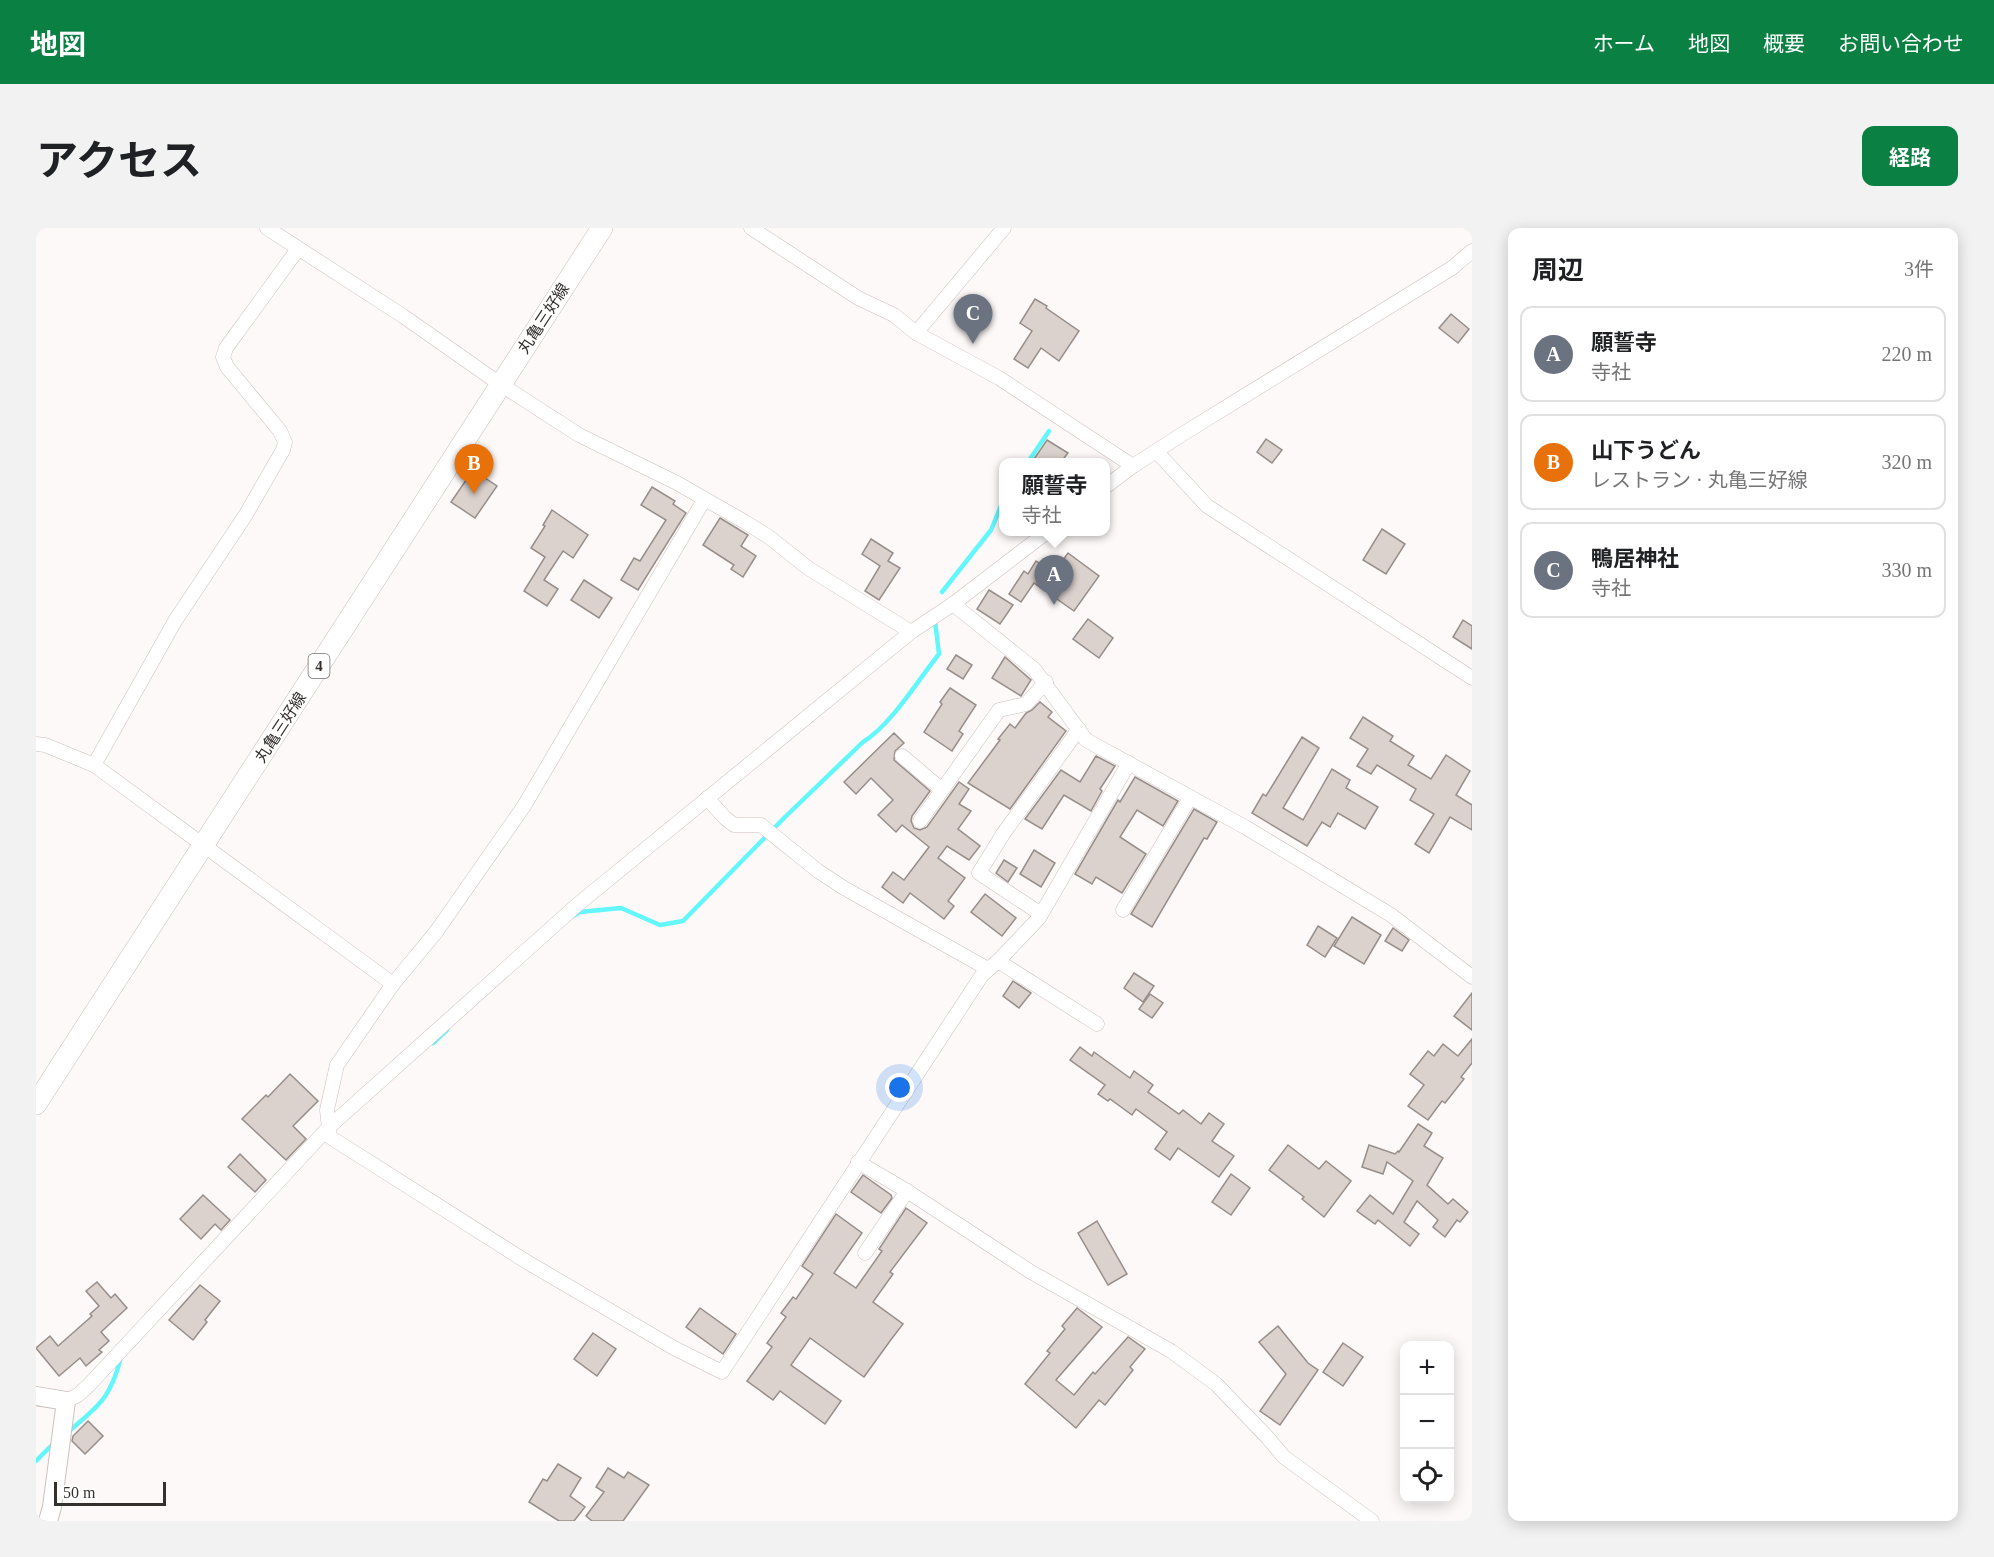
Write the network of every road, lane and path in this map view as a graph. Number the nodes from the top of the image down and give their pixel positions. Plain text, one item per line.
1 (267, 228) edge
2 (602, 228) edge
3 (751, 228) edge
4 (1004, 228) edge
5 (298, 249) junction
6 (1472, 251) edge
7 (916, 333) junction
8 (500, 384) junction
9 (1155, 451) junction
10 (1133, 466) junction
11 (1110, 483) edge
12 (704, 500) junction
13 (1041, 536) edge
14 (953, 604) junction
15 (911, 632) junction
16 (1472, 678) edge
17 (1046, 682) junction
18 (1078, 729) junction
19 (36, 744) edge
20 (902, 756) dead end
21 (1129, 763) junction
22 (94, 765) junction
23 (941, 789) junction
24 (707, 798) junction
25 (1190, 798) junction
26 (920, 821) dead end
27 (203, 844) junction
28 (1123, 910) dead end
29 (1041, 914) junction
30 (993, 965) junction
31 (1472, 977) edge
32 (393, 984) junction
33 (1097, 1024) dead end
34 (36, 1104) edge
35 (330, 1132) junction
36 (858, 1162) junction
37 (908, 1191) junction
38 (865, 1252) dead end
39 (36, 1396) edge
40 (66, 1401) junction
41 (48, 1521) edge
42 (1372, 1521) edge

1 - 5 street
2 - 8 main road, 丸亀三好線 / 4
3 - 7 street
4 - 7 street
5 - 8 street
5 - 22 street
6 - 9 street
7 - 10 street
8 - 12 street
8 - 27 main road, 丸亀三好線 / 4
9 - 10 street
9 - 16 street
10 - 11 street
12 - 15 street
12 - 32 street
13 - 14 street
14 - 15 street
14 - 17 street
15 - 24 street
17 - 18 street
17 - 23 street
18 - 21 street
18 - 29 street
19 - 22 street
20 - 23 street
21 - 25 street
21 - 29 street
22 - 27 street
23 - 26 street
24 - 30 street
24 - 35 street
25 - 28 street
25 - 31 street
27 - 32 street
27 - 34 main road, 丸亀三好線 / 4
29 - 30 street
30 - 33 street
30 - 36 street
32 - 35 street
35 - 36 street
35 - 40 street
36 - 37 street
37 - 38 street
37 - 42 street
39 - 40 main road
40 - 41 main road

